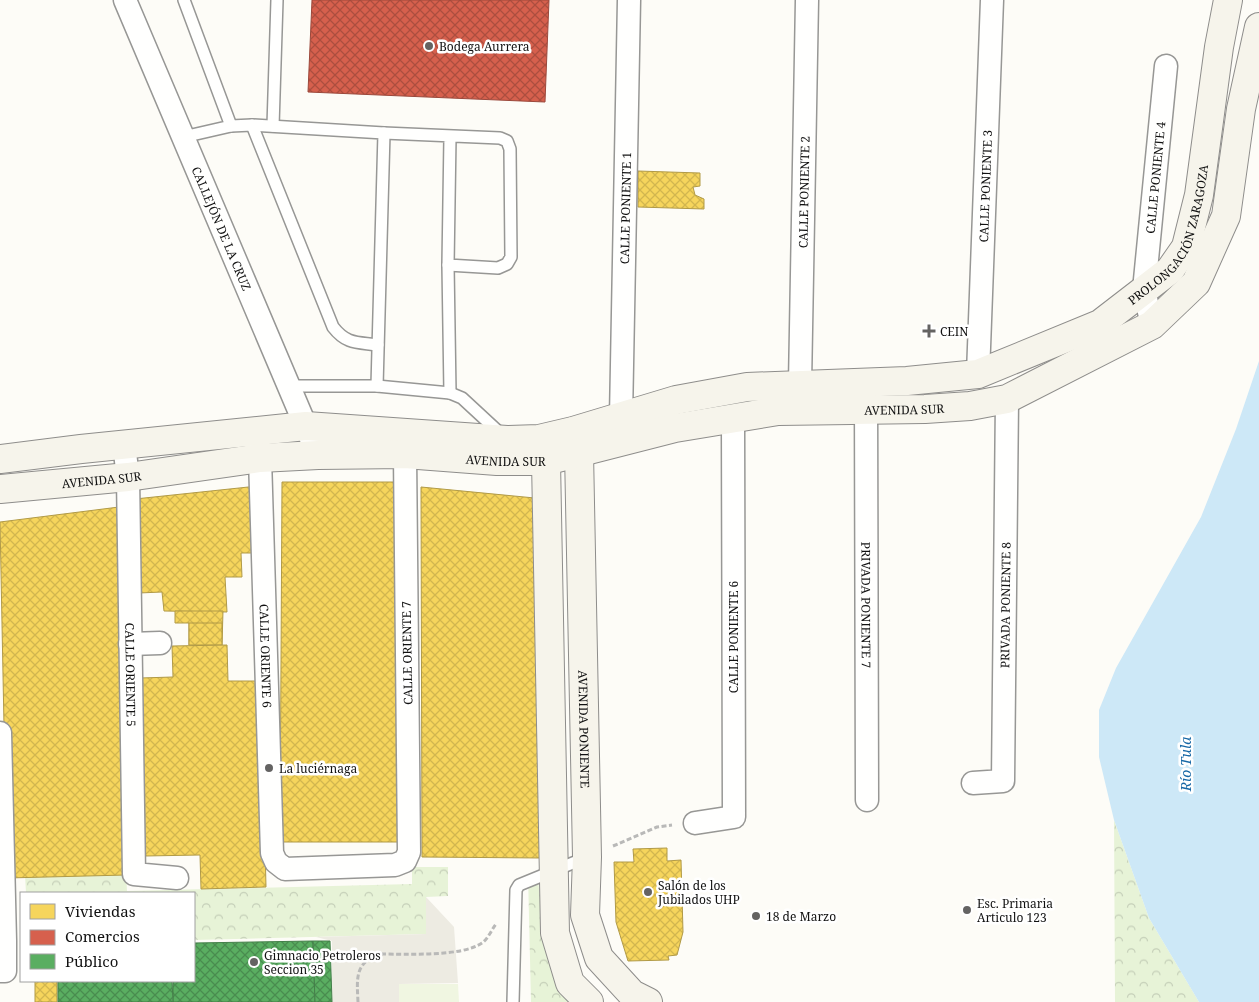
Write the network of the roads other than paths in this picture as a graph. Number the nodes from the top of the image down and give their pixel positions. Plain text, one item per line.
1 (124, 0) edge
2 (184, 0) edge
3 (277, 0) edge
4 (629, 0) edge
5 (807, 0) edge
6 (992, 0) edge
7 (1228, 0) edge
8 (1259, 27) edge
9 (1166, 66) dead end
10 (252, 125) junction
11 (231, 126) junction
12 (273, 126) junction
13 (384, 133) junction
14 (183, 137) junction
15 (450, 137) junction
16 (448, 265) junction
17 (1144, 290) junction
18 (1152, 325) junction
19 (378, 345) junction
20 (978, 374) junction
21 (866, 382) junction
22 (800, 384) junction
23 (289, 386) junction
24 (377, 386) junction
25 (450, 393) junction
26 (1007, 399) junction
27 (867, 411) junction
28 (621, 417) junction
29 (733, 418) junction
30 (306, 426) junction
31 (257, 431) junction
32 (507, 440) junction
33 (576, 442) junction
34 (124, 444) junction
35 (543, 450) junction
36 (405, 454) junction
37 (318, 455) junction
38 (260, 458) junction
39 (0, 459) edge
40 (128, 477) junction
41 (0, 489) edge
42 (130, 644) junction
43 (160, 644) dead end
44 (0, 733) edge
45 (973, 783) dead end
46 (867, 800) dead end
47 (695, 823) road end
48 (272, 853) joint
49 (587, 857) junction
50 (554, 871) junction
51 (177, 878) dead end
52 (0, 971) edge
53 (636, 999) edge
54 (513, 1002) edge
55 (589, 1002) edge

1 - 14 street, CALLEJÓN DE LA CRUZ
2 - 11 lane
3 - 12 lane
4 - 28 street, CALLE PONIENTE 1
5 - 22 street, CALLE PONIENTE 2
6 - 20 street, CALLE PONIENTE 3
7 - 17 main road, PROLONGACIÓN ZARAGOZA
8 - 18 main road
9 - 17 street, CALLE PONIENTE 4
10 - 11 lane
10 - 12 lane
10 - 19 lane
11 - 14 lane
12 - 13 lane
13 - 15 lane
13 - 19 lane
14 - 23 street, CALLEJÓN DE LA CRUZ
15 - 16 lane
15 - 16 lane
16 - 25 lane
17 - 18 street, CALLE PONIENTE 4
17 - 20 main road, PROLONGACIÓN ZARAGOZA
18 - 26 main road
19 - 24 lane
20 - 21 main road, AVENIDA SUR
21 - 22 main road, AVENIDA SUR
21 - 27 street, PRIVADA PONIENTE 7
22 - 28 main road, AVENIDA SUR
23 - 24 lane
23 - 30 street, CALLEJÓN DE LA CRUZ
24 - 25 lane
25 - 32 lane
26 - 27 main road, AVENIDA SUR
26 - 45 street, PRIVADA PONIENTE 8
27 - 29 main road, AVENIDA SUR
27 - 46 street, PRIVADA PONIENTE 7
28 - 33 main road, AVENIDA SUR
29 - 33 main road, AVENIDA SUR
29 - 47 street, CALLE PONIENTE 6
30 - 31 main road, AVENIDA SUR
30 - 32 main road, AVENIDA SUR
30 - 37 street, CALLEJÓN DE LA CRUZ
31 - 34 main road, AVENIDA SUR
31 - 38 street, CALLE ORIENTE 6
32 - 35 main road, AVENIDA SUR
33 - 35 main road, AVENIDA SUR
33 - 49 main road, AVENIDA PONIENTE
34 - 39 main road, AVENIDA SUR
34 - 40 street, CALLE ORIENTE 5
35 - 36 main road, AVENIDA SUR
35 - 50 main road
36 - 37 main road, AVENIDA SUR
36 - 48 street, CALLE ORIENTE 7
37 - 38 main road, AVENIDA SUR
38 - 40 main road, AVENIDA SUR
38 - 48 street, CALLE ORIENTE 6
40 - 41 main road, AVENIDA SUR
40 - 42 street, CALLE ORIENTE 5
42 - 43 street
42 - 51 street, CALLE ORIENTE 5
44 - 52 street
49 - 50 lane
49 - 53 main road, AVENIDA PONIENTE
50 - 54 lane
50 - 55 main road

